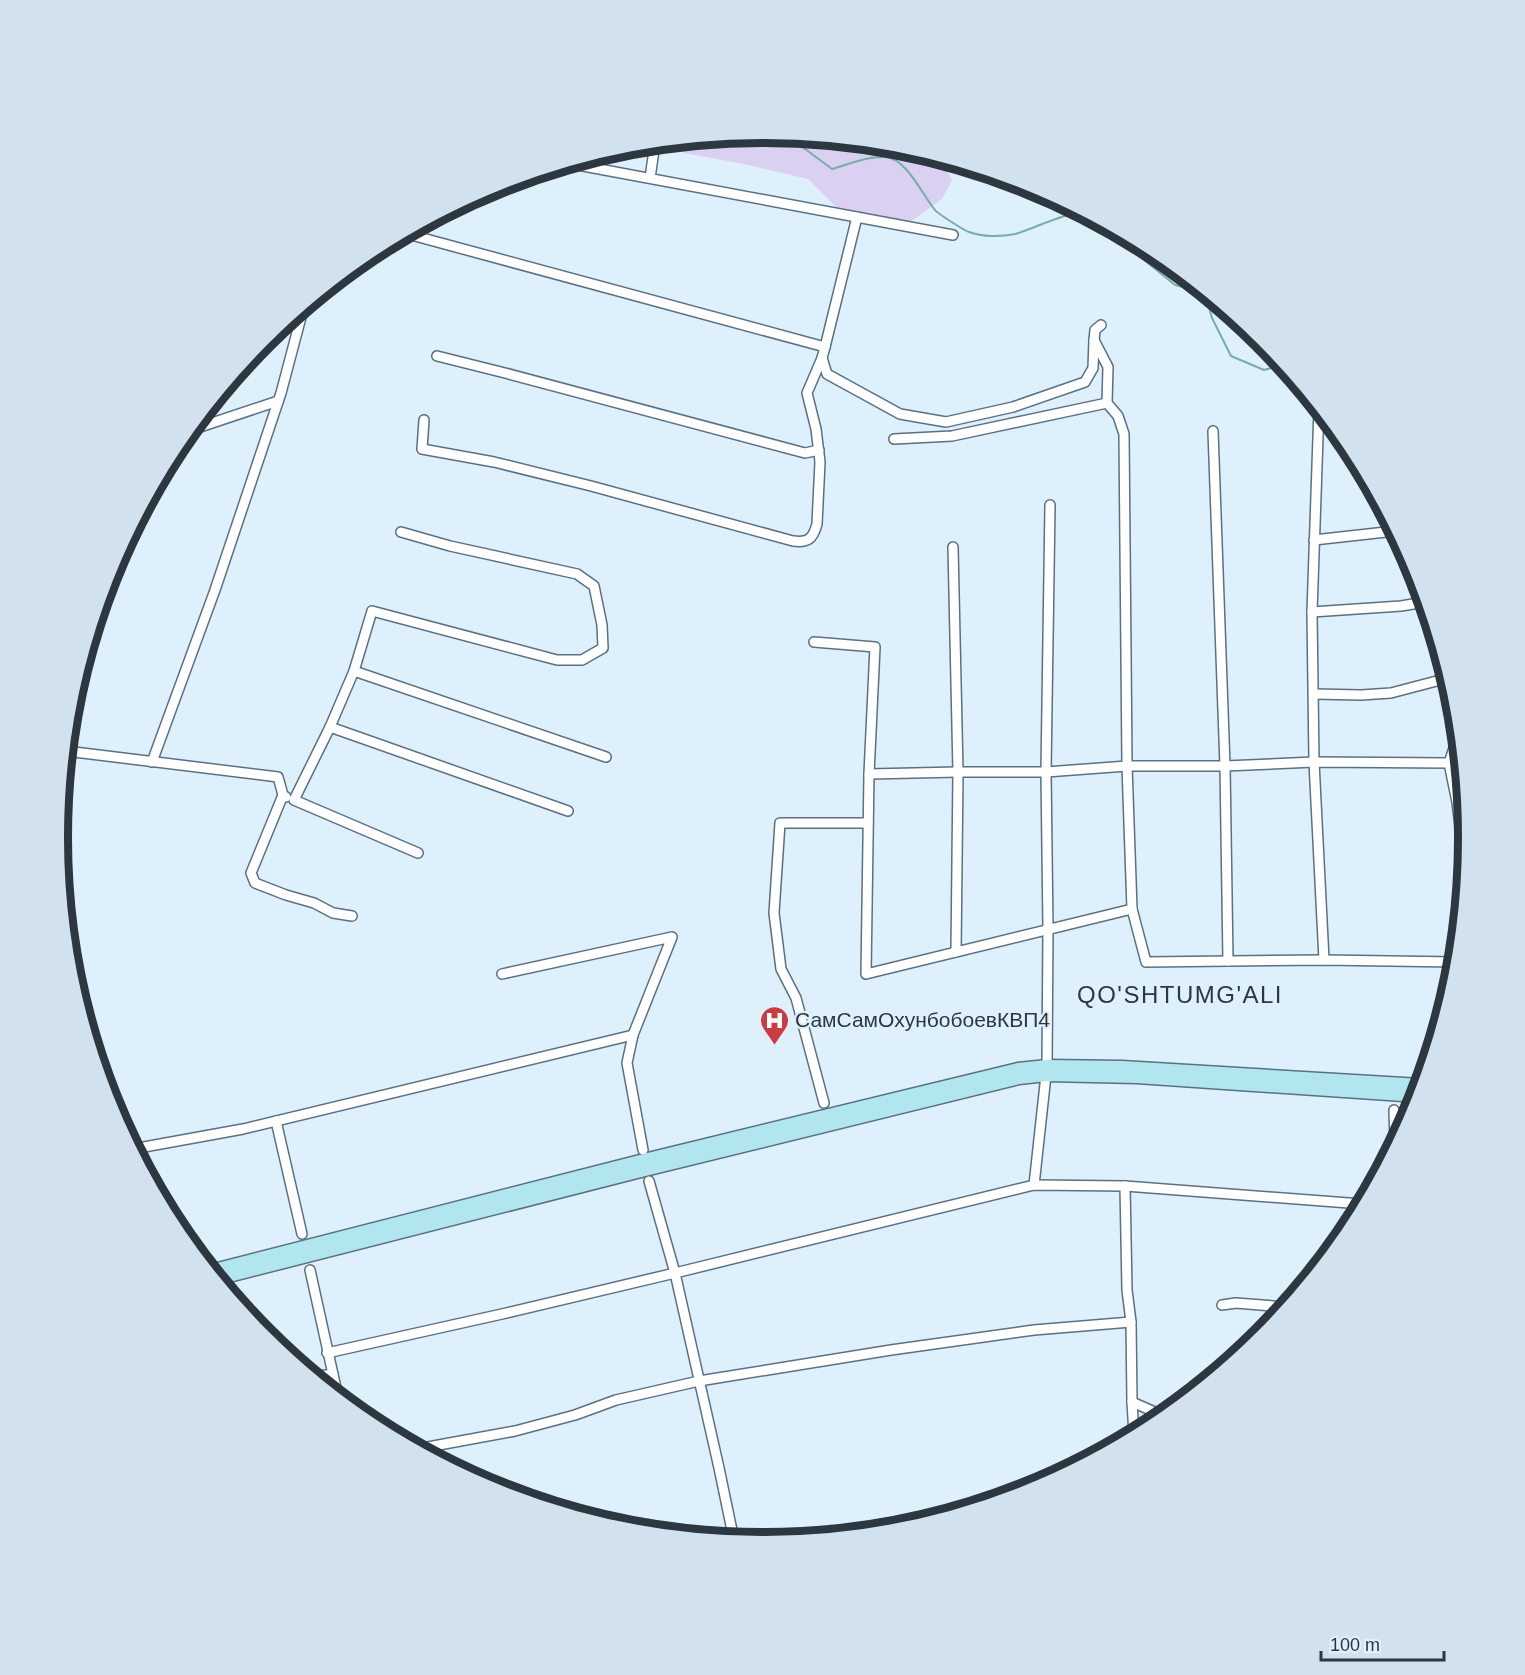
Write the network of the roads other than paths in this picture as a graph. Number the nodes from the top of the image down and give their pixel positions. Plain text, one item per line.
1 (654, 151) edge
2 (583, 166) edge
3 (650, 178) junction
4 (857, 217) junction
5 (953, 235) dead end
6 (415, 236) edge
7 (301, 318) edge
8 (1101, 325) dead end
9 (1094, 340) junction
10 (825, 347) junction
11 (437, 356) dead end
12 (822, 358) junction
13 (279, 401) junction
14 (1107, 403) junction
15 (1318, 419) edge
16 (424, 420) dead end
17 (202, 426) edge
18 (1213, 430) dead end
19 (894, 439) dead end
20 (819, 450) junction
21 (1050, 505) dead end
22 (401, 532) dead end
23 (1387, 532) edge
24 (1314, 540) junction
25 (953, 547) dead end
26 (1417, 603) edge
27 (1312, 612) junction
28 (814, 642) dead end
29 (354, 671) junction
30 (1439, 680) edge
31 (1314, 694) junction
32 (330, 727) junction
33 (73, 752) edge
34 (1452, 753) edge
35 (606, 757) dead end
36 (152, 762) junction
37 (1314, 762) junction
38 (1449, 763) junction
39 (1127, 766) junction
40 (1225, 766) junction
41 (958, 772) junction
42 (1046, 772) junction
43 (869, 774) junction
44 (1455, 785) edge
45 (283, 795) junction
46 (294, 800) junction
47 (568, 811) dead end
48 (868, 823) junction
49 (418, 853) dead end
50 (1132, 909) junction
51 (352, 916) dead end
52 (1048, 929) junction
53 (956, 952) junction
54 (1324, 960) junction
55 (1228, 961) junction
56 (1446, 962) edge
57 (502, 974) dead end
58 (633, 1035) junction
59 (1046, 1070) junction
60 (1412, 1084) edge
61 (1408, 1095) edge
62 (824, 1103) dead end
63 (1394, 1110) dead end
64 (276, 1121) junction
65 (1394, 1126) edge
66 (140, 1148) edge
67 (643, 1150) dead end
68 (649, 1181) dead end
69 (1034, 1185) junction
70 (1125, 1186) junction
71 (1353, 1203) edge
72 (302, 1234) dead end
73 (217, 1268) edge
74 (310, 1270) dead end
75 (675, 1273) junction
76 (225, 1278) edge
77 (1222, 1305) dead end
78 (1275, 1306) edge
79 (1131, 1322) junction
80 (327, 1353) junction
81 (333, 1374) junction
82 (323, 1376) edge
83 (699, 1381) junction
84 (336, 1386) edge
85 (1132, 1402) junction
86 (1154, 1412) edge
87 (1133, 1425) edge
88 (429, 1447) edge
89 (732, 1531) edge

1 - 3 street
2 - 3 street
3 - 4 street
4 - 5 street
4 - 10 street
6 - 10 street
7 - 13 street
8 - 9 street
9 - 12 street
9 - 14 street
10 - 12 street
11 - 20 street
12 - 20 street
13 - 17 street
13 - 36 street
14 - 19 street
14 - 39 street
15 - 24 street
16 - 20 street
18 - 40 street
21 - 42 street
22 - 29 street
23 - 24 street
24 - 27 street
25 - 41 street
26 - 27 street
27 - 31 street
28 - 43 street
29 - 32 street
29 - 35 street
30 - 31 street
31 - 37 street
32 - 46 street
32 - 47 street
33 - 36 street
34 - 38 street
36 - 45 street
37 - 38 street
37 - 40 street
37 - 54 street
38 - 44 street
39 - 40 street
39 - 42 street
39 - 50 street
40 - 55 street
41 - 42 street
41 - 43 street
41 - 53 street
42 - 52 street
43 - 48 street
45 - 46 street
45 - 51 street
46 - 49 street
48 - 53 street
48 - 62 street
50 - 52 street
50 - 55 street
52 - 53 street
52 - 59 street
54 - 55 street
54 - 56 street
57 - 58 street
58 - 64 street
58 - 67 street
59 - 60 main road
59 - 61 main road
59 - 69 street
59 - 73 main road
59 - 76 main road
63 - 65 street
64 - 66 street
64 - 72 street
68 - 75 street
69 - 70 street
69 - 75 street
70 - 71 street
70 - 79 street
74 - 80 street
75 - 80 street
75 - 83 street
77 - 78 street
79 - 83 street
79 - 85 street
80 - 81 street
81 - 82 street
81 - 84 street
83 - 88 street
83 - 89 street
85 - 86 street
85 - 87 street

